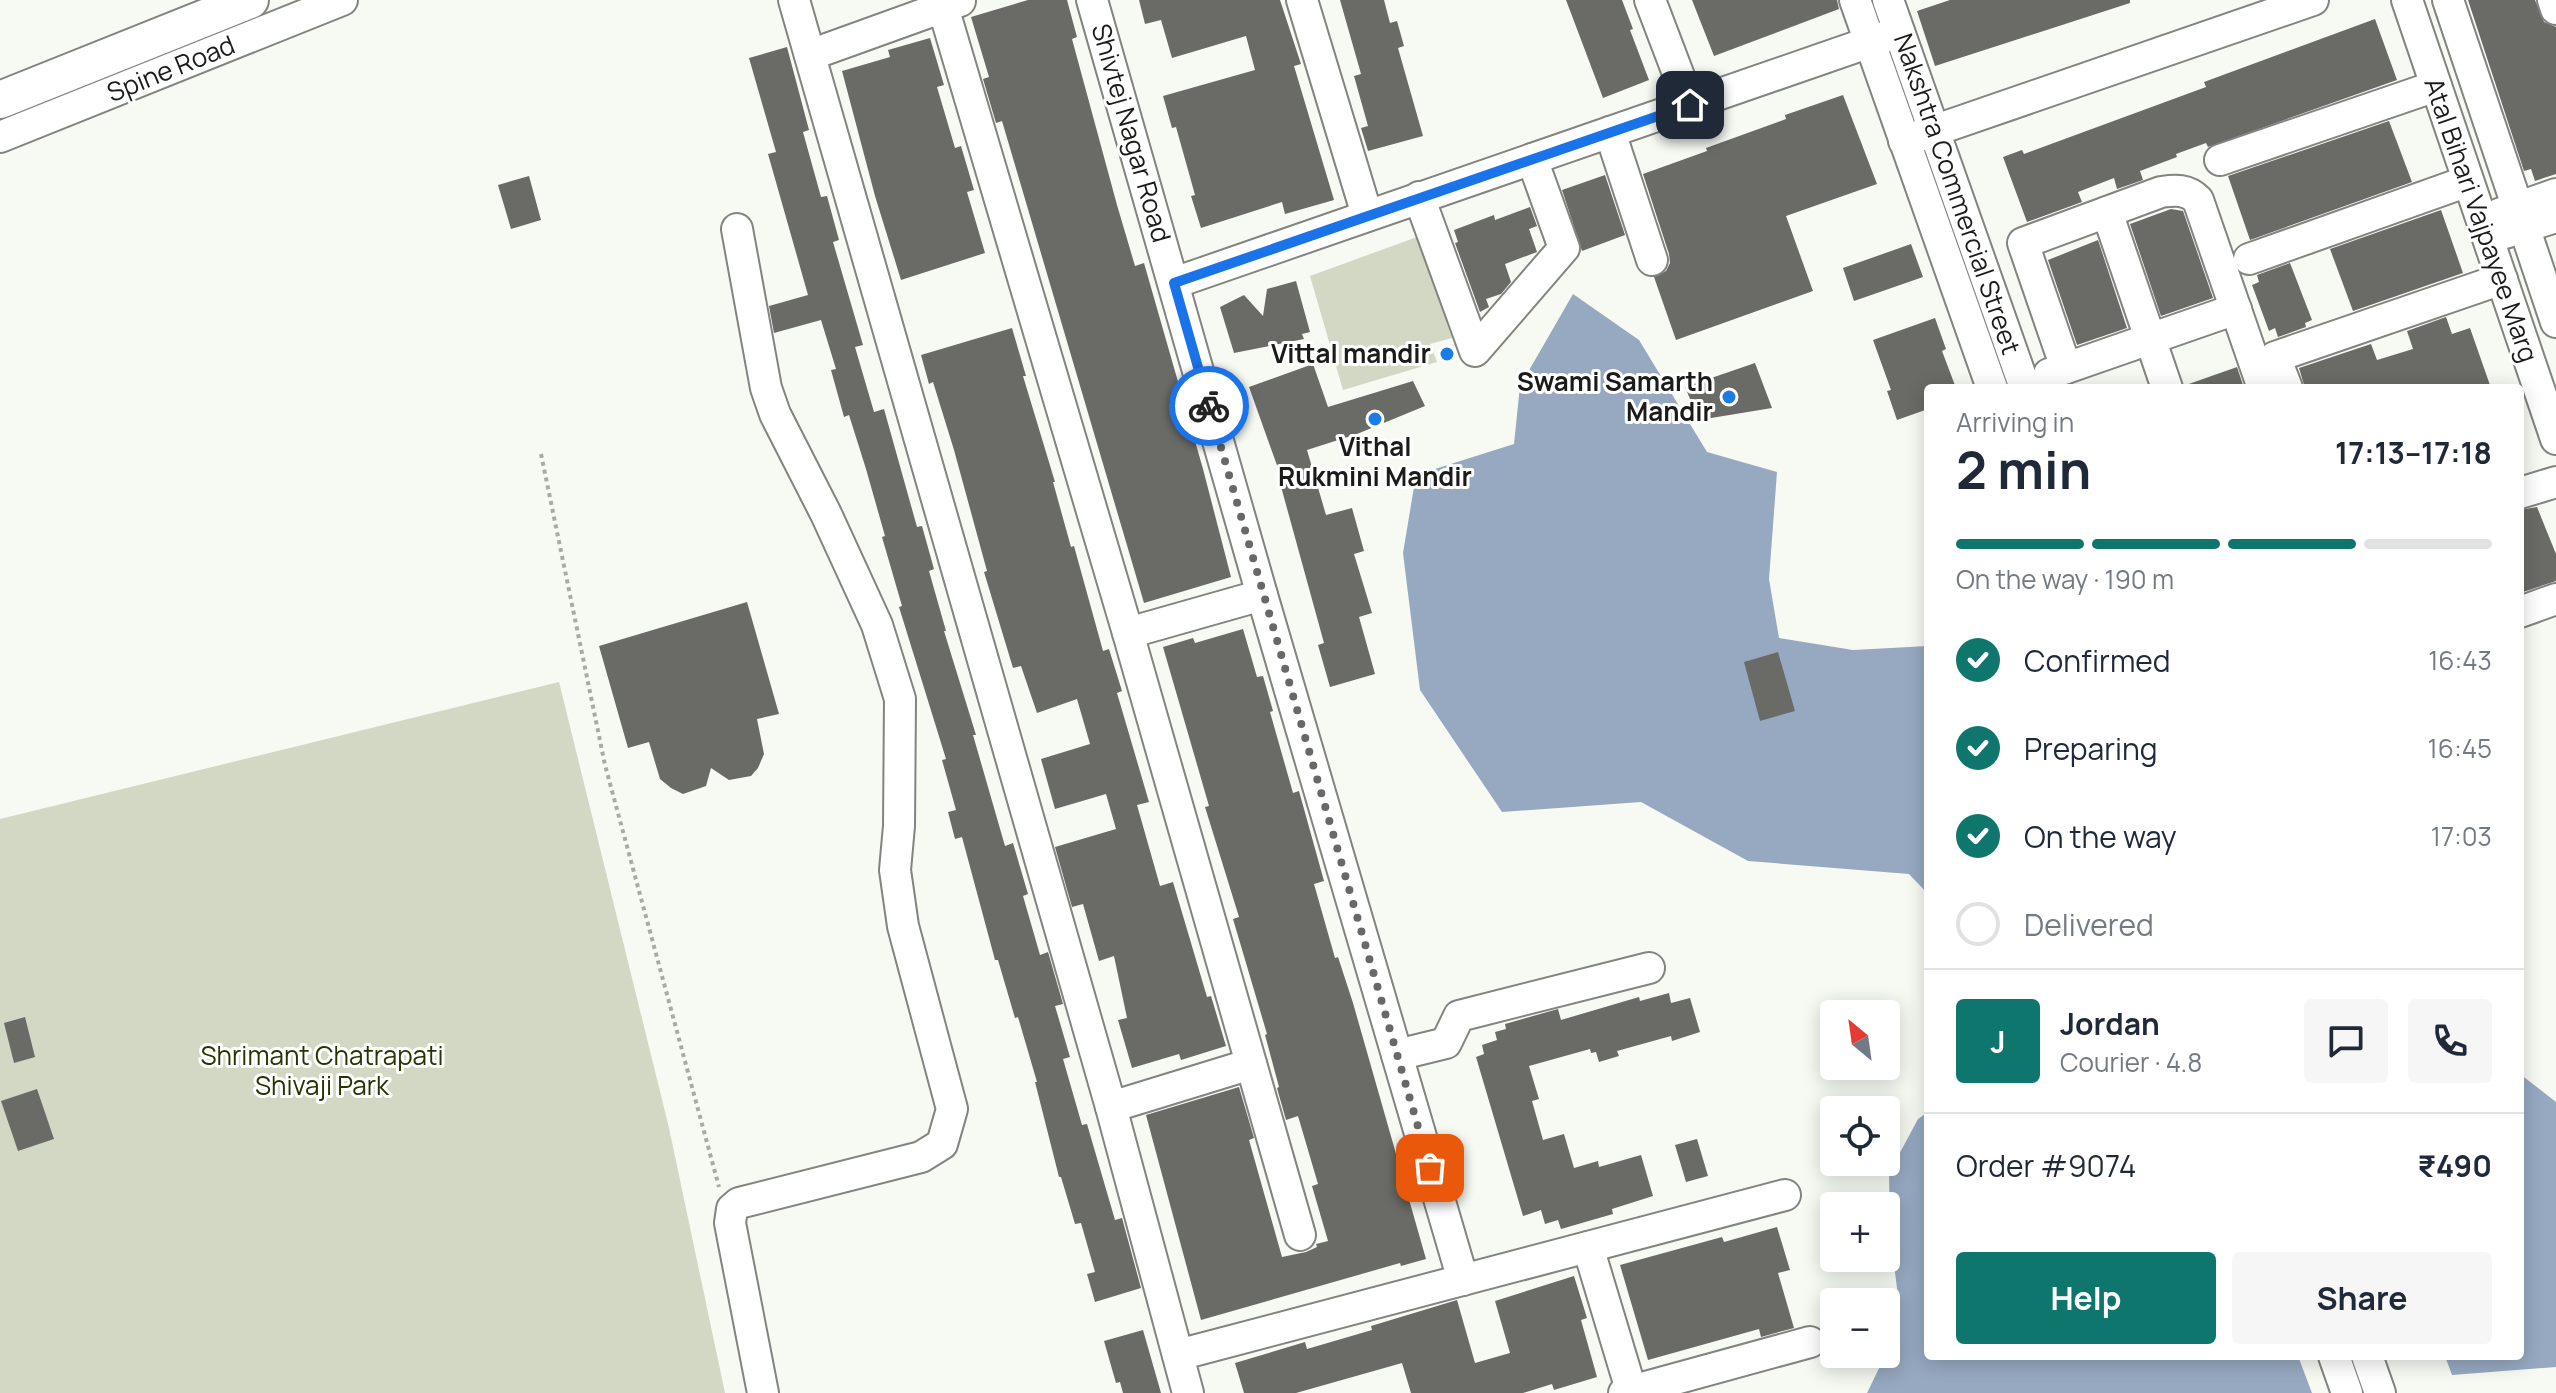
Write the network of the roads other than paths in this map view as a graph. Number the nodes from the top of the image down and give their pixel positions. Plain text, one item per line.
1 (250, 0) edge
2 (342, 0) edge
3 (794, 0) edge
4 (1092, 0) edge
5 (1302, 0) edge
6 (1650, 0) edge
7 (1855, 0) edge
8 (1888, 0) edge
9 (2313, 0) edge
10 (2407, 0) edge
11 (2448, 0) edge
12 (2553, 0) edge
13 (953, 3) edge
14 (2556, 9) edge
15 (1899, 32) junction
16 (1870, 43) junction
17 (810, 55) junction
18 (2436, 86) junction
19 (0, 100) edge
20 (1690, 105) junction
21 (1934, 131) junction
22 (1610, 132) junction
23 (0, 137) edge
24 (1904, 141) junction
25 (1532, 159) junction
26 (2220, 160) dead end
27 (2468, 181) junction
28 (2556, 194) edge
29 (1419, 197) junction
30 (2107, 212) junction
31 (1367, 215) junction
32 (2520, 217) junction
33 (2556, 217) edge
34 (737, 229) dead end
35 (2485, 229) junction
36 (2249, 259) dead end
37 (1652, 260) dead end
38 (2502, 279) junction
39 (1174, 283) junction
40 (2236, 309) junction
41 (2556, 322) edge
42 (2150, 339) junction
43 (2066, 368) junction
44 (1991, 384) edge
45 (2024, 384) edge
46 (2026, 384) edge
47 (2166, 384) edge
48 (2262, 384) edge
49 (2285, 384) edge
50 (2524, 384) edge
51 (2556, 439) edge
52 (2556, 482) edge
53 (2524, 492) edge
54 (1262, 595) junction
55 (2556, 599) edge
56 (2524, 611) edge
57 (1128, 633) junction
58 (1649, 968) dead end
59 (1397, 1055) junction
60 (1251, 1064) junction
61 (1111, 1107) junction
62 (1785, 1195) dead end
63 (1300, 1235) dead end
64 (1588, 1247) junction
65 (1463, 1280) junction
66 (1810, 1342) dead end
67 (1178, 1355) junction
68 (2335, 1360) edge
69 (2368, 1360) edge
70 (1629, 1392) edge
71 (763, 1393) edge
72 (1188, 1393) edge
73 (2347, 1393) edge
74 (2380, 1393) edge

1 - 19 main road, Spine Road
2 - 23 street, Spine Road
3 - 17 street
4 - 39 street, Shivtej Nagar Road
5 - 31 street
6 - 20 street
7 - 16 street, Nakshtra Commercial Street
8 - 15 street, Nakshtra Commercial Street
9 - 21 street
10 - 18 street, Atal Bihari Vajpayee Marg
11 - 32 street
12 - 14 street
13 - 17 street
13 - 57 street
15 - 16 street
15 - 21 street, Nakshtra Commercial Street
16 - 20 street
16 - 24 street, Nakshtra Commercial Street
17 - 61 street
18 - 26 street
18 - 27 street, Atal Bihari Vajpayee Marg
20 - 22 street
21 - 24 street
21 - 45 street, Nakshtra Commercial Street
22 - 25 street
22 - 37 street
24 - 44 street, Nakshtra Commercial Street
25 - 29 street
25 - 29 street
27 - 35 street, Atal Bihari Vajpayee Marg
27 - 36 street
28 - 32 street
29 - 31 street
30 - 40 street
30 - 42 street
30 - 43 street
31 - 39 street
32 - 33 street
32 - 35 street
32 - 41 street
34 - 71 street
35 - 38 street, Atal Bihari Vajpayee Marg
38 - 49 street
38 - 50 street, Atal Bihari Vajpayee Marg
39 - 54 street, Shivtej Nagar Road
40 - 42 street
40 - 48 street
42 - 43 street
42 - 47 street
43 - 46 street
50 - 51 street, Atal Bihari Vajpayee Marg
52 - 53 street
54 - 57 street
54 - 59 street, Shivtej Nagar Road
55 - 56 street
57 - 60 street
58 - 59 street
59 - 65 street, Shivtej Nagar Road
60 - 61 street
60 - 63 street
61 - 67 street
62 - 64 street
64 - 65 street
64 - 70 street
65 - 67 street
66 - 70 street
67 - 72 street
68 - 73 street
69 - 74 street

